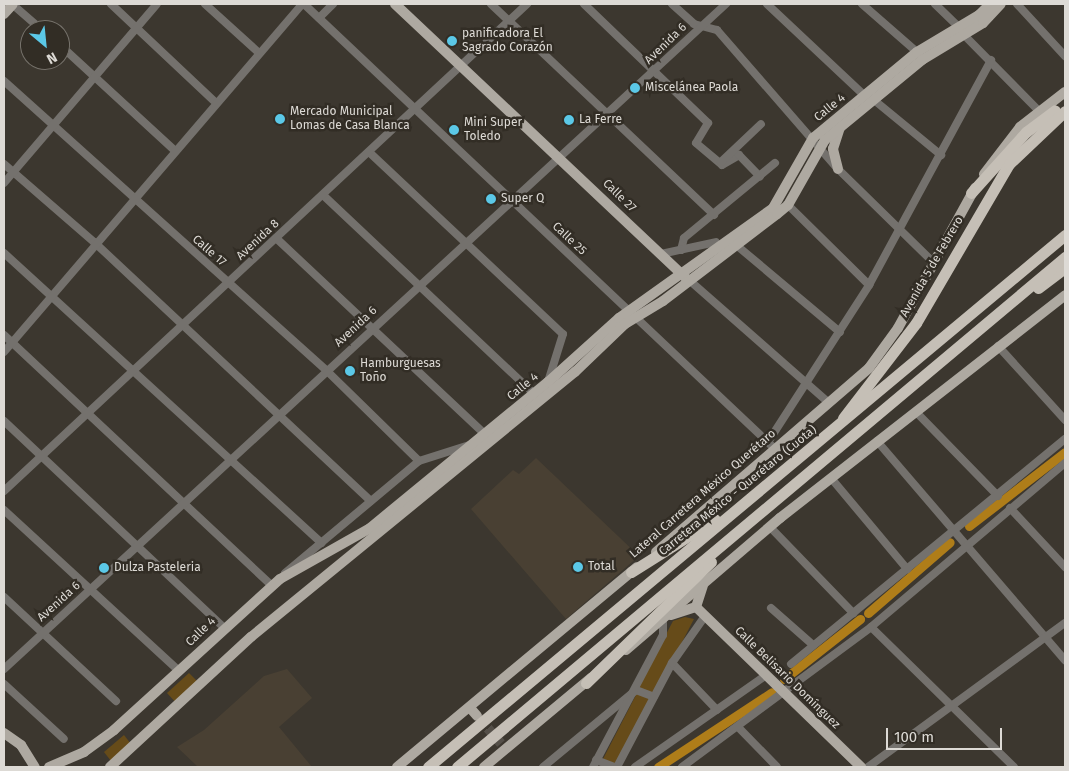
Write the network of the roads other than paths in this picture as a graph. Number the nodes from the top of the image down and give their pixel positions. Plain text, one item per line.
1 (13, 4) edge
2 (111, 4) edge
3 (157, 4) edge
4 (205, 4) edge
5 (303, 4) edge
6 (333, 4) edge
7 (395, 4) edge
8 (491, 4) edge
9 (527, 4) edge
10 (584, 4) edge
11 (672, 4) edge
12 (726, 4) edge
13 (767, 4) edge
14 (862, 4) edge
15 (935, 4) edge
16 (990, 4) edge
17 (1001, 4) edge
18 (1017, 4) edge
19 (4, 14) edge
20 (320, 18) junction
21 (31, 20) edge
22 (509, 20) junction
23 (702, 25) junction
24 (137, 26) junction
25 (962, 31) junction
26 (258, 52) junction
27 (917, 52) junction
28 (70, 54) edge
29 (1065, 56) edge
30 (991, 60) junction
31 (461, 66) junction
32 (654, 72) junction
33 (94, 75) junction
34 (4, 81) edge
35 (1065, 92) edge
36 (870, 98) junction
37 (214, 101) junction
38 (1065, 105) edge
39 (415, 109) junction
40 (1038, 110) junction
41 (1065, 111) edge
42 (610, 115) junction
43 (52, 124) junction
44 (761, 124) dead end
45 (841, 128) junction
46 (816, 142) junction
47 (173, 150) junction
48 (369, 152) junction
49 (941, 155) junction
50 (562, 159) junction
51 (719, 163) junction
52 (775, 163) dead end
53 (4, 164) edge
54 (838, 169) junction
55 (13, 172) junction
56 (760, 177) junction
57 (4, 184) edge
58 (971, 193) junction
59 (323, 195) junction
60 (132, 198) junction
61 (514, 202) junction
62 (788, 205) junction
63 (714, 215) junction
64 (899, 230) junction
65 (1065, 235) edge
66 (276, 238) junction
67 (94, 242) junction
68 (716, 242) dead end
69 (735, 244) junction
70 (465, 245) junction
71 (681, 250) junction
72 (4, 253) edge
73 (661, 254) junction
74 (1065, 257) edge
75 (934, 263) junction
76 (1065, 268) edge
77 (686, 278) junction
78 (228, 282) junction
79 (419, 283) junction
80 (869, 285) junction
81 (53, 294) junction
82 (1065, 295) edge
83 (1011, 305) junction
84 (632, 315) junction
85 (182, 326) junction
86 (370, 328) junction
87 (840, 332) junction
88 (4, 335) edge
89 (12, 343) junction
90 (998, 346) junction
91 (4, 352) edge
92 (135, 369) junction
93 (326, 370) junction
94 (548, 382) junction
95 (807, 384) junction
96 (534, 394) junction
97 (829, 403) junction
98 (89, 412) junction
99 (916, 413) junction
100 (279, 414) junction
101 (1065, 420) edge
102 (4, 421) edge
103 (485, 434) junction
104 (1065, 439) edge
105 (824, 440) junction
106 (877, 441) junction
107 (474, 444) junction
108 (771, 446) junction
109 (42, 455) junction
110 (232, 457) junction
111 (419, 460) junction
112 (1065, 463) edge
113 (831, 478) junction
114 (4, 491) edge
115 (998, 496) junction
116 (371, 501) junction
117 (184, 502) junction
118 (1010, 508) junction
119 (734, 509) junction
120 (4, 510) edge
121 (748, 522) junction
122 (770, 527) junction
123 (954, 530) junction
124 (322, 543) junction
125 (967, 545) junction
126 (136, 547) junction
127 (1065, 567) edge
128 (907, 569) junction
129 (631, 572) junction
130 (276, 582) junction
131 (703, 586) junction
132 (89, 591) junction
133 (4, 597) edge
134 (696, 607) junction
135 (770, 608) dead end
136 (854, 613) junction
137 (705, 616) junction
138 (666, 618) junction
139 (1065, 623) edge
140 (870, 626) junction
141 (223, 628) junction
142 (42, 633) junction
143 (1046, 638) junction
144 (813, 645) junction
145 (1065, 660) edge
146 (672, 663) junction
147 (791, 664) dead end
148 (4, 669) edge
149 (178, 670) junction
150 (765, 676) junction
151 (586, 682) junction
152 (4, 684) edge
153 (636, 690) junction
154 (784, 695) junction
155 (654, 698) junction
156 (116, 701) dead end
157 (952, 707) junction
158 (717, 710) junction
159 (739, 728) junction
160 (4, 733) edge
161 (64, 740) dead end
162 (449, 749) junction
163 (595, 764) edge
164 (693, 764) edge
165 (35, 767) edge
166 (49, 767) edge
167 (110, 767) edge
168 (398, 767) edge
169 (419, 767) edge
170 (428, 767) edge
171 (458, 767) edge
172 (484, 767) edge
173 (543, 767) edge
174 (616, 767) edge
175 (635, 767) edge
176 (682, 767) edge
177 (777, 767) edge
178 (861, 767) edge
179 (868, 767) edge
180 (1014, 767) edge

1 - 19 main road
1 - 21 street
2 - 24 street
3 - 24 street
4 - 26 street
5 - 20 street, Calle 25
5 - 26 street
6 - 20 street
7 - 31 main road, Calle 27
8 - 22 street
9 - 22 street, Avenida 8
10 - 32 street
11 - 23 street
12 - 23 street, Avenida 6
13 - 36 street
14 - 27 street
15 - 25 street
16 - 25 main road, Calle 4
17 - 25 main road, Calle 4
18 - 29 street
20 - 39 street, Calle 25
22 - 31 street, Avenida 8
22 - 42 street
23 - 32 street, Avenida 6
23 - 46 street
24 - 33 street
24 - 37 street
25 - 27 main road, Calle 4
25 - 30 street
25 - 36 main road, Calle 4
26 - 37 street
27 - 36 main road, Calle 4
28 - 33 street
30 - 40 street
30 - 49 street
31 - 39 street, Avenida 8
31 - 50 main road, Calle 27
32 - 42 street, Avenida 6
32 - 51 street
33 - 43 street
33 - 47 street
34 - 43 street, Calle 17
35 - 40 main road, Lateral Carretera México Querétaro
36 - 45 main road, Calle 4
36 - 46 main road, Calle 4
36 - 49 street
37 - 47 street
38 - 58 highway
39 - 48 street, Avenida 8
39 - 61 street, Calle 25
40 - 58 main road, Lateral Carretera México Querétaro
41 - 105 highway, Avenida 5 de Febrero
42 - 50 street, Avenida 6
42 - 63 street
43 - 55 street
43 - 60 street, Calle 17
44 - 51 street
45 - 46 main road, Calle 4
45 - 54 main road
46 - 54 street
46 - 62 main road, Calle 4
46 - 77 main road, Calle 4
47 - 60 street
48 - 59 street, Avenida 8
48 - 70 street
49 - 64 street
50 - 61 street, Avenida 6
50 - 73 main road, Calle 27
51 - 56 street
52 - 56 street
53 - 55 street
54 - 64 street
55 - 57 street
55 - 67 street
56 - 63 street
58 - 75 main road, Lateral Carretera México Querétaro
59 - 66 street, Avenida 8
59 - 79 street
60 - 67 street
60 - 78 street, Calle 17
61 - 70 street, Avenida 6
61 - 84 street, Calle 25
62 - 69 main road, Calle 4
62 - 80 street
63 - 71 street
64 - 75 street
64 - 80 street
65 - 105 highway, Carretera México - Querétaro (Cuota)
66 - 78 street, Avenida 8
66 - 86 street
67 - 81 street
67 - 85 street
68 - 71 street
69 - 77 main road, Calle 4
69 - 87 street
70 - 79 street, Avenida 6
70 - 94 street
71 - 73 street
72 - 81 street
73 - 77 main road, Calle 27
74 - 83 highway
75 - 97 main road, Lateral Carretera México Querétaro
76 - 83 highway
77 - 84 main road, Calle 4
77 - 95 street, Calle 27
78 - 85 street, Avenida 8
78 - 93 street, Calle 17
79 - 86 street, Avenida 6
79 - 96 street
80 - 87 street
81 - 89 street
81 - 92 street
82 - 90 main road
83 - 121 highway
84 - 94 main road, Calle 4
84 - 108 street, Calle 25
84 - 167 main road, Calle 4
85 - 92 street, Avenida 8
85 - 100 street
86 - 93 street, Avenida 6
86 - 103 street
87 - 95 street
88 - 89 street
89 - 91 street
89 - 98 street
90 - 99 main road
90 - 101 street
92 - 98 street, Avenida 8
92 - 110 street
93 - 100 street, Avenida 6
93 - 111 street, Calle 17
94 - 96 main road, Calle 4
95 - 97 street, Calle 27
95 - 108 street
96 - 103 main road, Calle 4
97 - 108 main road, Lateral Carretera México Querétaro
98 - 109 street, Avenida 8
98 - 117 street
99 - 106 main road
99 - 115 street
100 - 110 street, Avenida 6
100 - 116 street
102 - 109 street
103 - 107 main road, Calle 4
104 - 115 street
105 - 119 highway, Carretera México - Querétaro (Cuota)
106 - 113 main road
106 - 123 street
107 - 111 street
107 - 130 main road, Calle 4
108 - 129 main road, Lateral Carretera México Querétaro
109 - 114 street, Avenida 8
109 - 126 street
110 - 117 street, Avenida 6
110 - 124 street
111 - 116 street
112 - 118 street
113 - 122 main road
113 - 128 street
115 - 123 street
116 - 124 street
117 - 126 street, Avenida 6
117 - 130 street
118 - 125 street
118 - 127 street
119 - 129 highway
119 - 162 highway, Carretera México - Querétaro (Cuota)
120 - 132 street
121 - 151 highway
121 - 171 highway
122 - 131 main road
122 - 136 street
123 - 125 street
123 - 128 street
124 - 130 street
125 - 140 street
125 - 143 street
126 - 132 street, Avenida 6
126 - 141 street
128 - 136 street
129 - 168 main road, Lateral Carretera México Querétaro
130 - 141 main road, Calle 4
131 - 134 main road
131 - 138 main road
132 - 142 street, Avenida 6
132 - 149 street
133 - 142 street
134 - 137 main road, Calle Belisario Domínguez
134 - 138 main road
135 - 144 street
136 - 144 street
137 - 146 street
137 - 150 main road, Calle Belisario Domínguez
138 - 151 main road
138 - 153 street
139 - 143 street
140 - 154 street
140 - 157 street
141 - 149 main road, Calle 4
142 - 148 street, Avenida 6
142 - 156 street
143 - 145 street
143 - 157 street
144 - 147 street
146 - 155 street
146 - 158 street
149 - 166 main road, Calle 4
150 - 154 main road, Calle Belisario Domínguez
150 - 158 street
151 - 172 main road
152 - 161 street
153 - 155 street
153 - 163 street
153 - 173 street
154 - 159 street
154 - 178 main road, Calle Belisario Domínguez
155 - 174 street
157 - 179 street
157 - 180 street
158 - 175 street
159 - 164 street
159 - 177 street
160 - 165 main road
162 - 169 highway
162 - 170 highway, Carretera México - Querétaro (Cuota)
163 - 174 street
164 - 176 street

